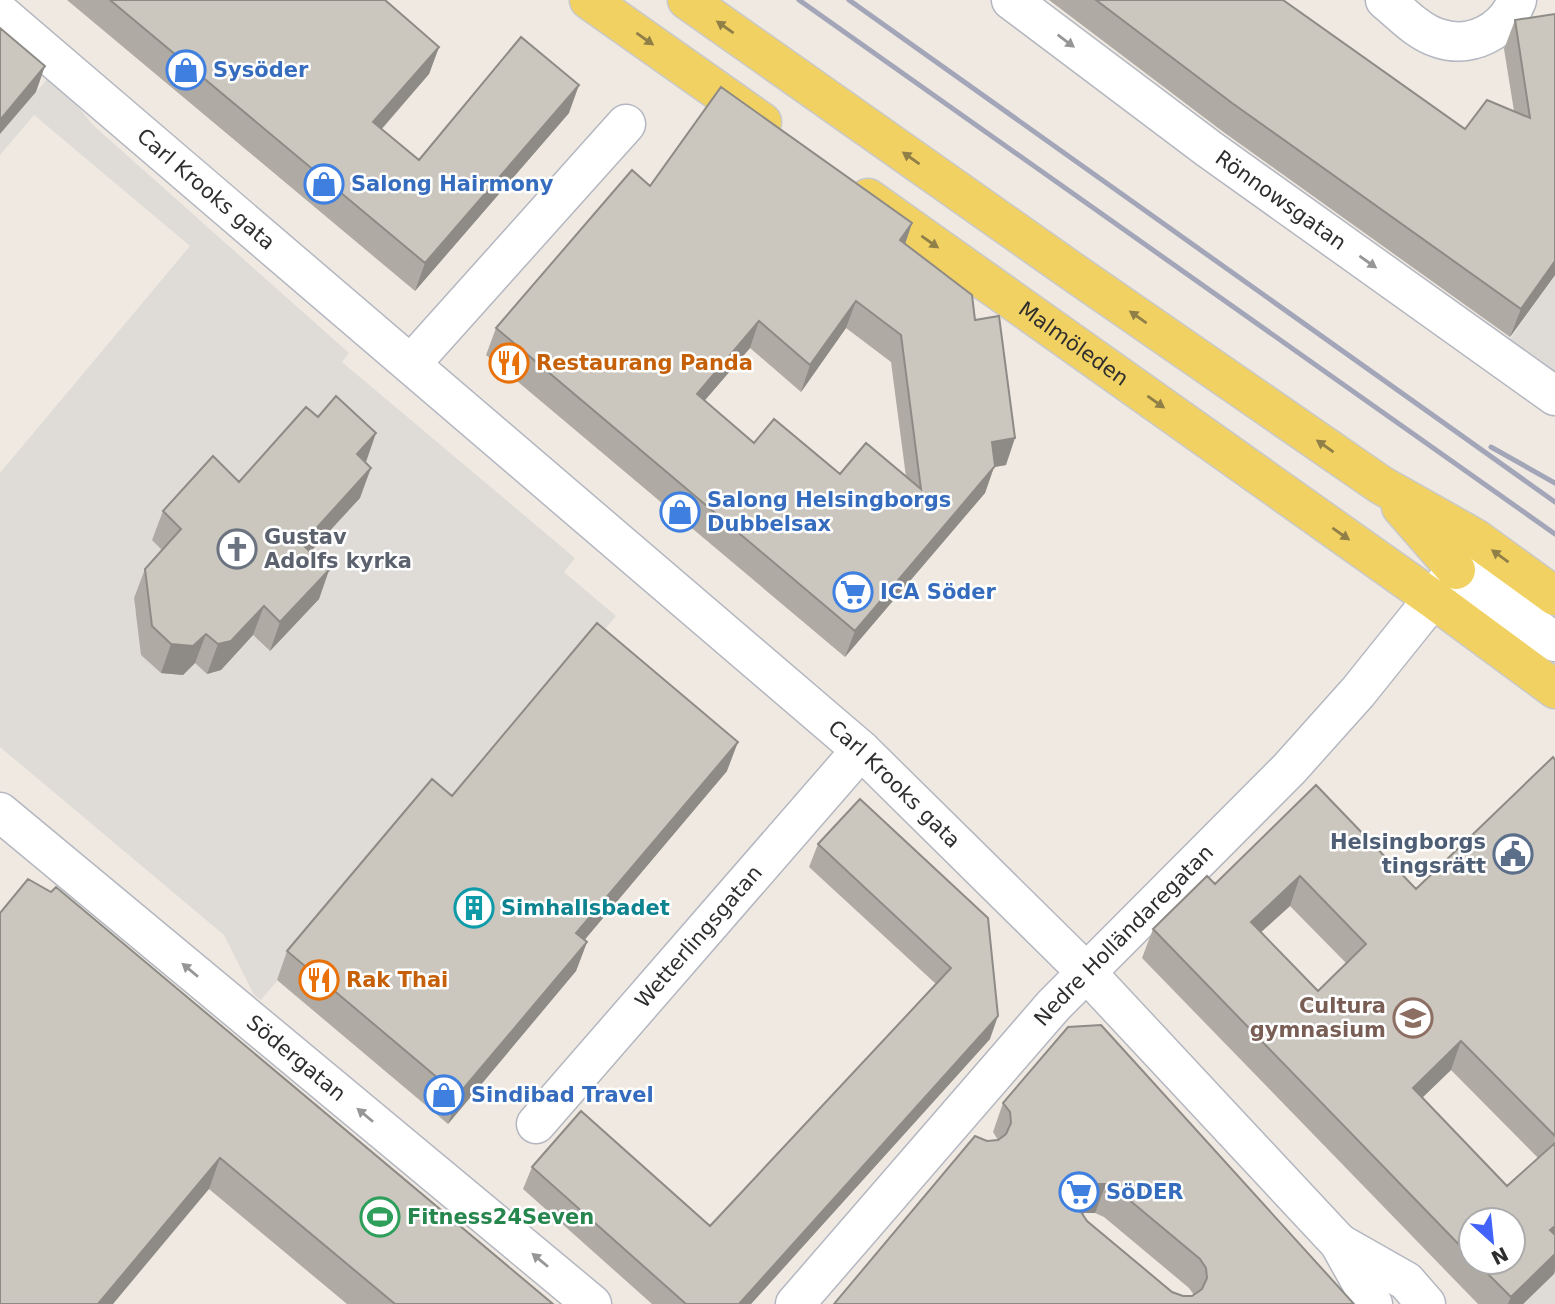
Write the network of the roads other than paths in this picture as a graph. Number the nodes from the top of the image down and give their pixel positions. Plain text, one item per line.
1 (589, 0) edge
2 (687, 0) edge
3 (1011, 0) edge
4 (1385, 0) edge
5 (1517, 0) edge
6 (0, 13) edge
7 (626, 124) dead end
8 (794, 146) edge
9 (840, 178) edge
10 (411, 364) junction
11 (1555, 396) edge
12 (1381, 485) junction
13 (1445, 584) junction
14 (1555, 596) edge
15 (1555, 642) edge
16 (1555, 689) edge
17 (861, 750) junction
18 (0, 812) edge
19 (1086, 972) junction
20 (536, 1124) dead end
21 (950, 1125) junction
22 (979, 1149) edge
23 (1339, 1243) junction
24 (592, 1304) edge
25 (795, 1304) edge
26 (1373, 1304) edge
27 (1426, 1304) edge

1 -> 8 main road
12 -> 2 main road, Malmöleden
3 -> 11 street, Rönnowsgatan
4 - 5 street
6 - 10 street, Carl Krooks gata
7 - 10 street
9 -> 13 main road, Malmöleden
10 - 17 street, Carl Krooks gata
12 - 13 main road, Malmöleden
14 -> 12 main road, Malmöleden
13 - 15 street
13 - 16 main road, Malmöleden
13 - 19 street, Nedre Holländaregatan
17 - 19 street, Carl Krooks gata
17 - 20 street, Wetterlingsgatan
24 -> 18 street, Södergatan
19 - 21 street, Nedre Holländaregatan
19 - 23 street, Carl Krooks gata
21 - 22 street
21 - 25 street, Nedre Holländaregatan
23 - 26 street, Carl Krooks gata
23 - 27 street, Carl Krooks gata

